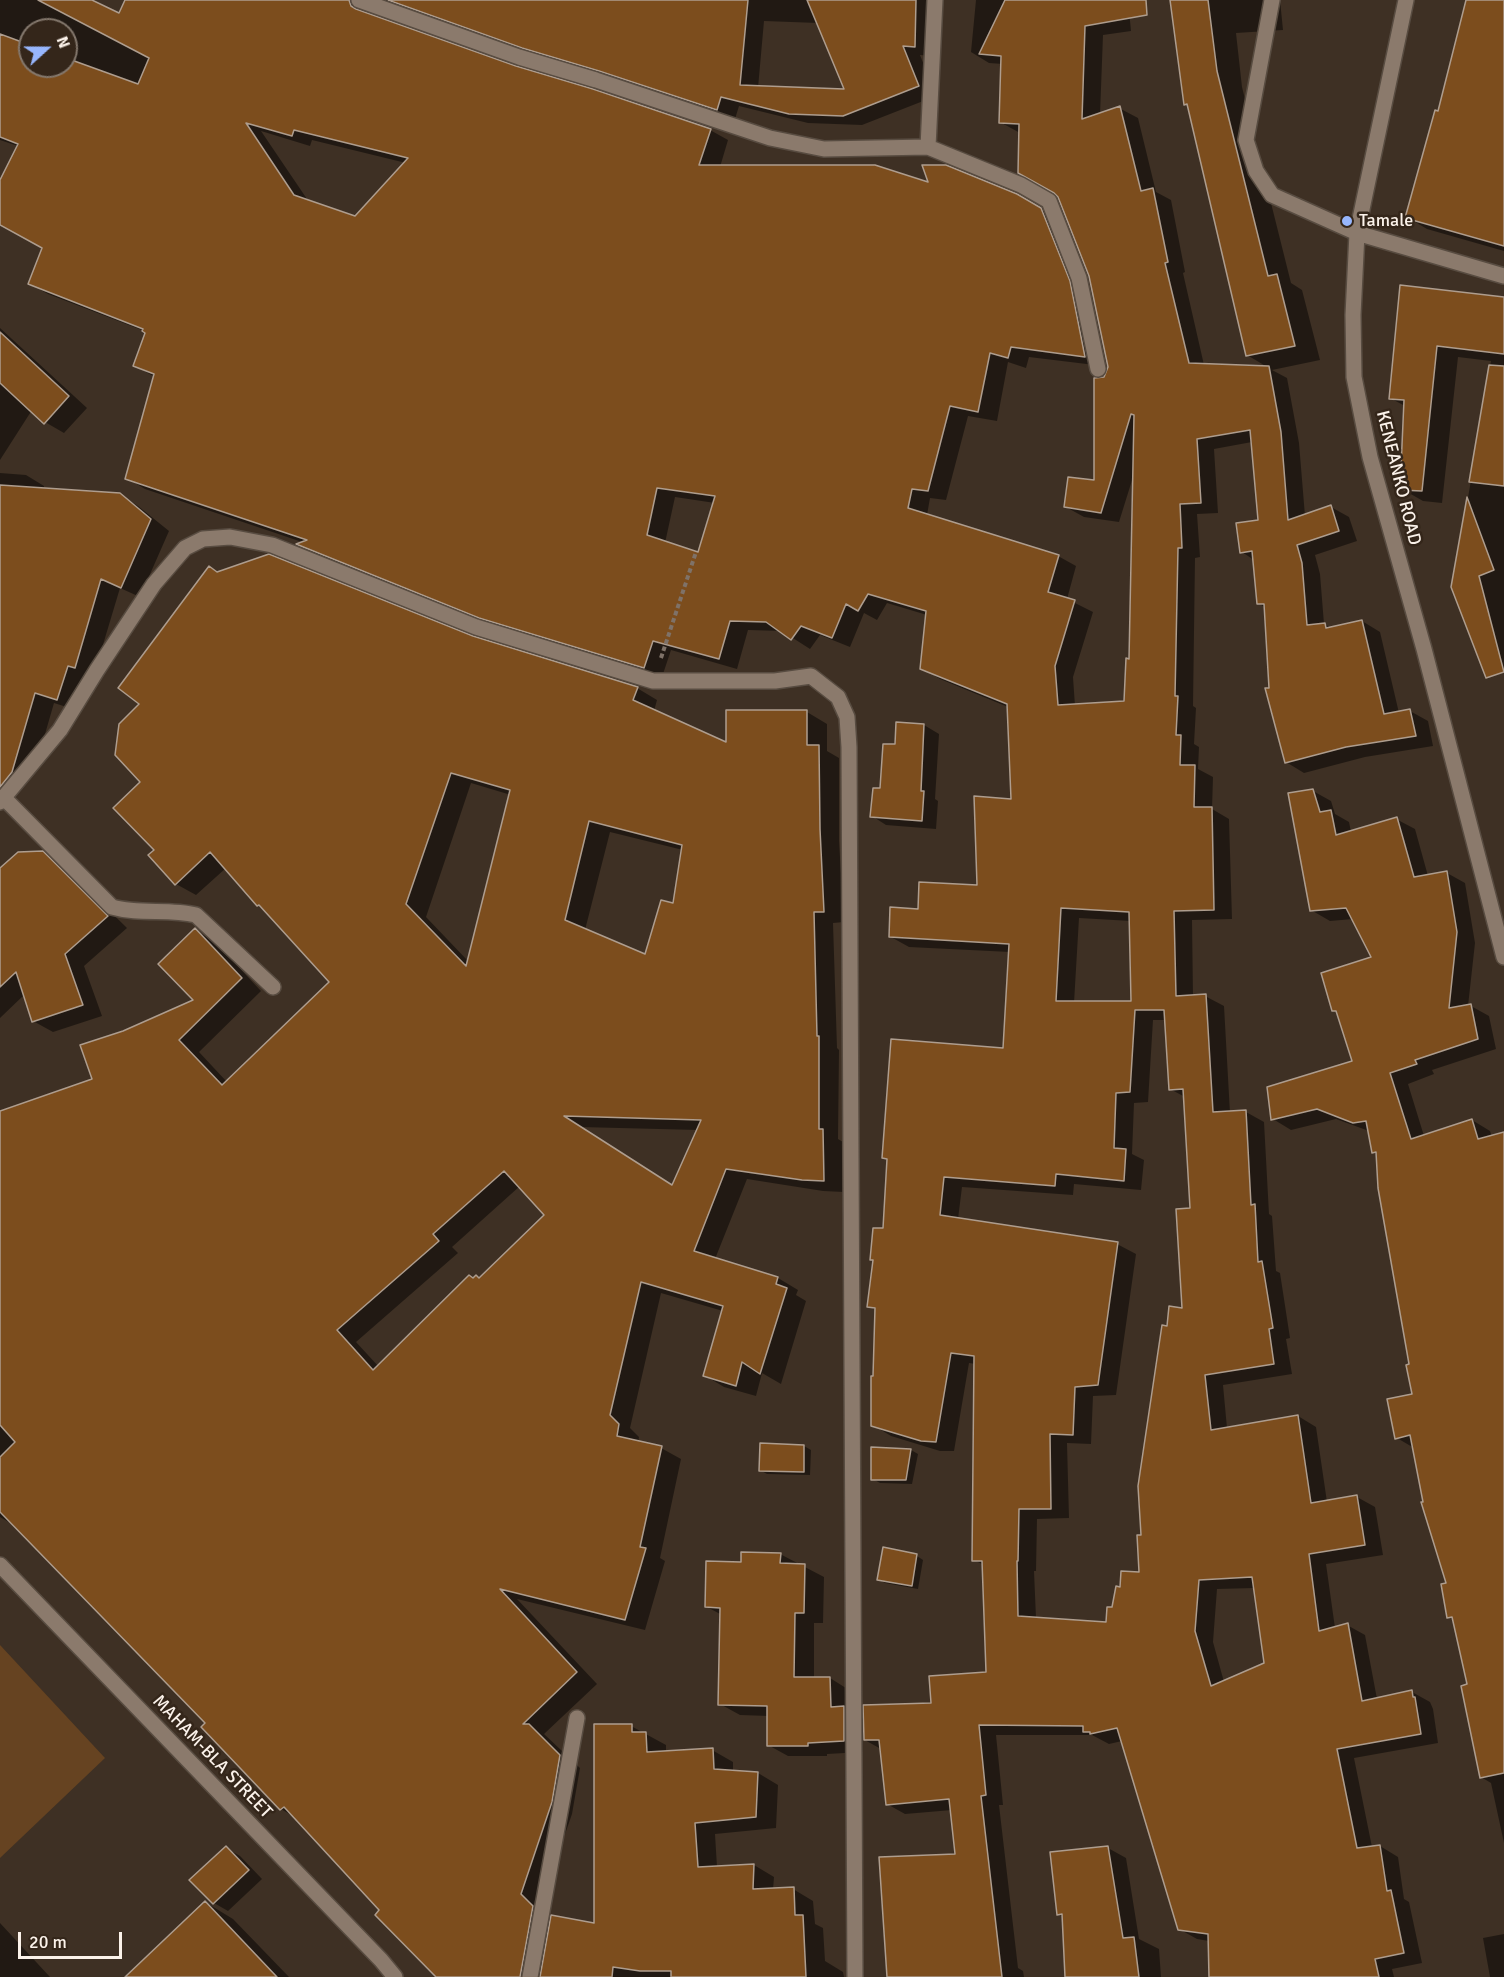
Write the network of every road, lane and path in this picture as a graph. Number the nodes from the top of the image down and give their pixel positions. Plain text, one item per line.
1 (359, 0) edge
2 (936, 0) edge
3 (1272, 0) edge
4 (1406, 0) edge
5 (928, 147) junction
6 (1357, 233) junction
7 (1504, 276) edge
8 (1098, 369) dead end
9 (696, 552) dead end
10 (653, 681) junction
11 (2, 800) edge
12 (1504, 957) edge
13 (273, 987) dead end
14 (0, 1565) edge
15 (577, 1718) dead end
16 (395, 1977) edge
17 (530, 1977) edge
18 (855, 1977) edge

1 - 5 street
2 - 5 street
3 - 6 street
4 - 6 street, KENEANKO ROAD
5 - 8 street
6 - 7 street
6 - 12 street, KENEANKO ROAD
9 - 10 path
10 - 11 street
10 - 18 street
11 - 13 street
14 - 16 street, MAHAM-BLA STREET
15 - 17 street

